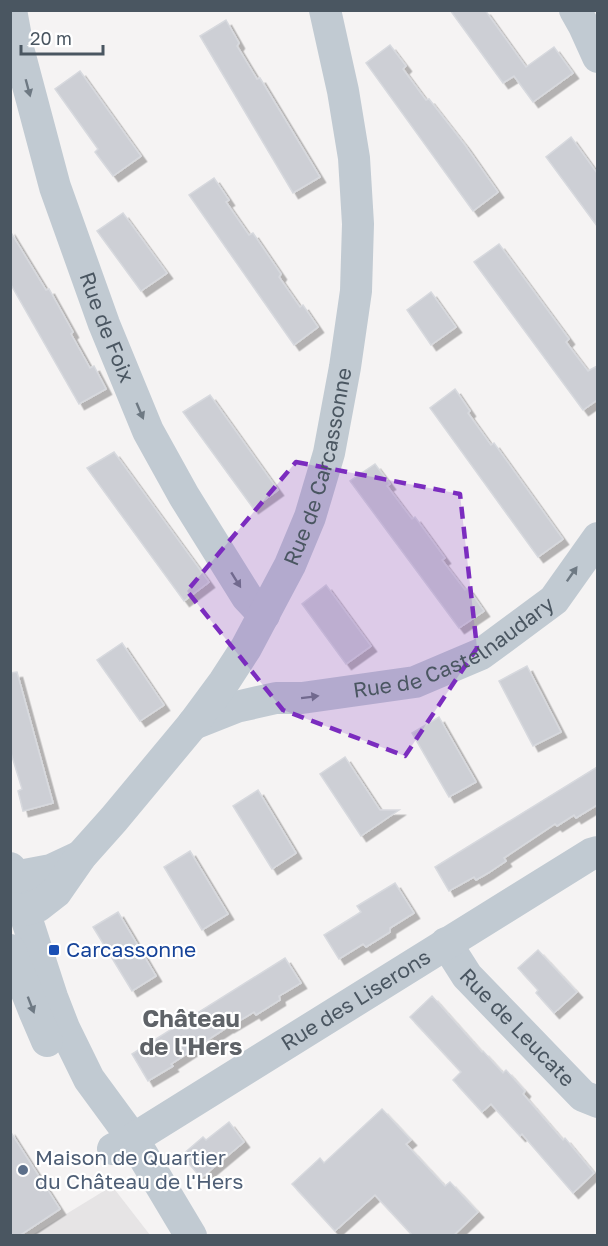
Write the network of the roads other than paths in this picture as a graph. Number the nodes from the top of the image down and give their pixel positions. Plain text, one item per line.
1 (11, 10) edge
2 (325, 10) edge
3 (575, 10) edge
4 (597, 57) edge
5 (597, 538) edge
6 (264, 615) junction
7 (246, 648) junction
8 (276, 698) junction
9 (193, 724) junction
10 (597, 852) edge
11 (81, 856) junction
12 (12, 876) edge
13 (17, 909) edge
14 (446, 943) junction
15 (10, 950) edge
16 (597, 1102) edge
17 (123, 1144) junction
18 (184, 1236) edge
19 (191, 1236) edge

1 -> 6 street, Rue de Foix
2 - 6 street, Rue de Carcassonne
3 - 4 street
8 -> 5 street, Rue de Castelnaudary
6 - 7 street, Rue de Carcassonne
7 - 8 street
7 - 9 street, Rue de Carcassonne
8 - 9 street, Rue de Castelnaudary
9 - 11 street, Rue de Carcassonne
10 - 14 street, Rue des Liserons
11 - 12 street, Rue de Carcassonne
11 - 13 street, Rue de Carcassonne
12 - 13 street
13 - 17 street
14 - 16 street, Rue de Leucate
14 - 17 street, Rue des Liserons
15 -> 17 street
17 - 18 street
17 - 19 street

